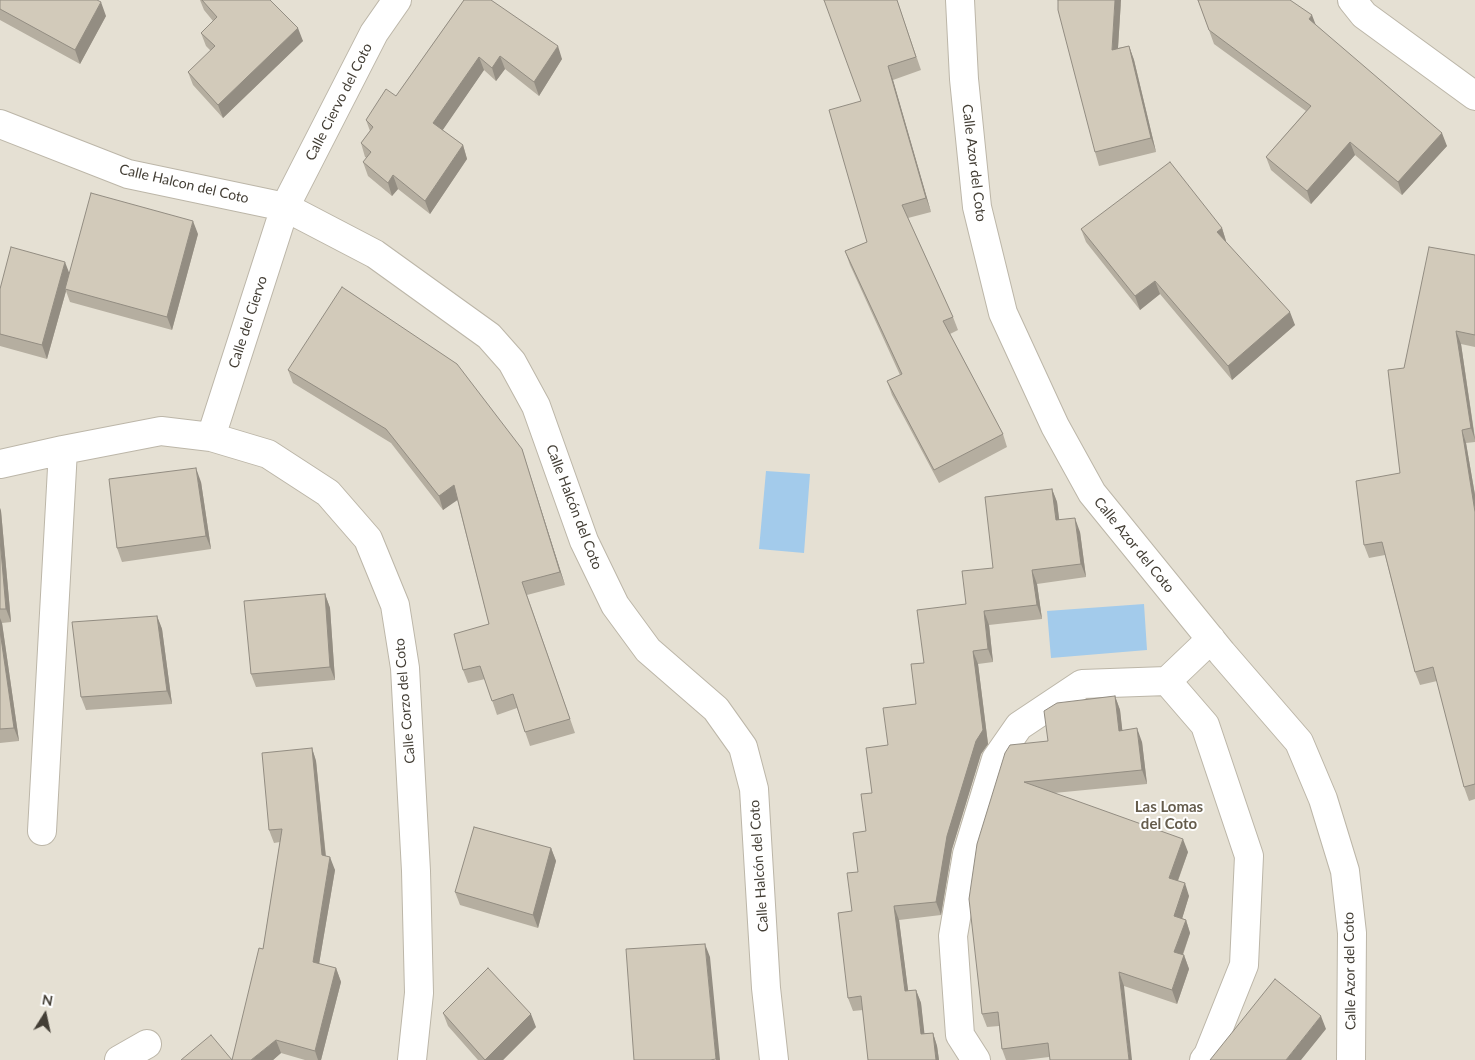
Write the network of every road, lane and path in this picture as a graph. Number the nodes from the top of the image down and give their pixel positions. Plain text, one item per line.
1 (397, 0) edge
2 (960, 0) edge
3 (1352, 0) edge
4 (1475, 96) edge
5 (0, 124) edge
6 (285, 207) junction
7 (211, 437) junction
8 (63, 450) junction
9 (0, 464) edge
10 (1211, 639) junction
11 (1167, 682) junction
12 (42, 831) dead end
13 (147, 1044) dead end
14 (119, 1060) edge
15 (412, 1060) edge
16 (774, 1060) edge
17 (976, 1060) edge
18 (1204, 1060) edge
19 (1351, 1060) edge

1 - 6 street, Calle Ciervo del Coto
2 - 10 street, Calle Azor del Coto
3 - 4 street
5 - 6 street, Calle Halcon del Coto
6 - 7 street, Calle del Ciervo
6 - 16 street, Calle Halcón del Coto
7 - 8 street, Calle Corzo del Coto
7 - 15 street, Calle Corzo del Coto
8 - 9 street, Calle Corzo del Coto
8 - 12 street
10 - 11 street
10 - 19 street, Calle Azor del Coto
11 - 17 street
11 - 18 street
13 - 14 street

